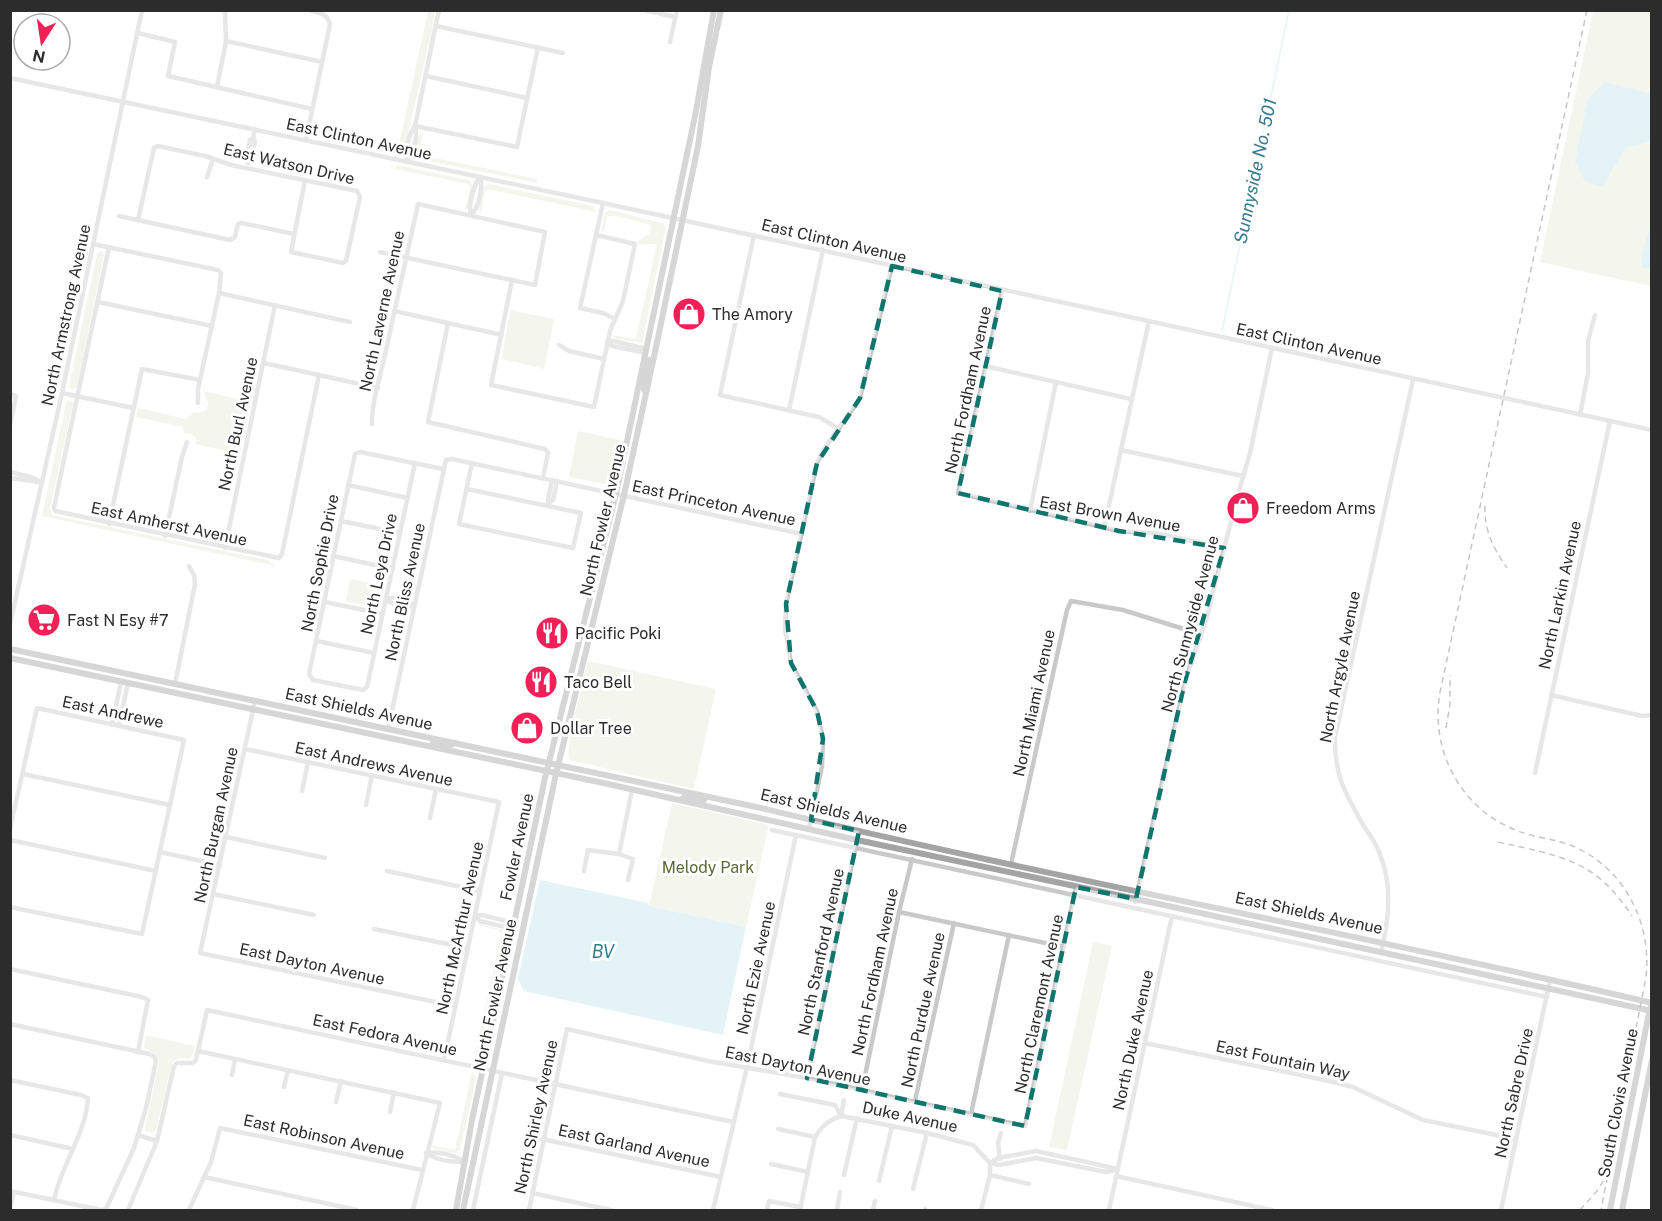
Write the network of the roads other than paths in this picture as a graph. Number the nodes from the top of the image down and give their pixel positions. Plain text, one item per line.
1 (142, 10) edge
2 (225, 10) edge
3 (309, 10) edge
4 (440, 10) edge
5 (644, 10) edge
6 (677, 10) edge
7 (714, 10) edge
8 (721, 10) edge
9 (675, 17) junction
10 (436, 26) junction
11 (138, 33) junction
12 (226, 41) junction
13 (670, 42) dead end
14 (538, 47) junction
15 (563, 53) dead end
16 (321, 62) junction
17 (426, 76) junction
18 (10, 78) edge
19 (217, 87) junction
20 (527, 98) junction
21 (124, 102) junction
22 (312, 109) junction
23 (415, 126) junction
24 (255, 129) junction
25 (306, 140) junction
26 (213, 159) junction
27 (407, 162) junction
28 (247, 166) junction
29 (207, 177) dead end
30 (480, 177) junction
31 (305, 180) junction
32 (603, 203) junction
33 (471, 215) junction
34 (119, 216) dead end
35 (674, 218) junction
36 (138, 220) junction
37 (683, 220) junction
38 (294, 234) junction
39 (596, 235) junction
40 (754, 235) junction
41 (93, 244) junction
42 (109, 247) junction
43 (823, 250) junction
44 (380, 252) dead end
45 (406, 258) junction
46 (892, 266) junction
47 (512, 280) junction
48 (1002, 291) junction
49 (219, 293) junction
50 (98, 302) junction
51 (275, 305) junction
52 (394, 311) junction
53 (1595, 315) dead end
54 (615, 319) junction
55 (1149, 321) junction
56 (350, 322) dead end
57 (448, 323) junction
58 (212, 326) junction
59 (502, 335) junction
60 (607, 342) junction
61 (559, 345) dead end
62 (1272, 348) junction
63 (646, 351) junction
64 (604, 359) junction
65 (264, 363) junction
66 (985, 366) junction
67 (319, 375) junction
68 (200, 380) junction
69 (1413, 380) junction
70 (1056, 382) junction
71 (378, 388) junction
72 (62, 393) junction
73 (646, 393) junction
74 (13, 395) edge
75 (77, 397) junction
76 (1131, 399) junction
77 (198, 403) dead end
78 (133, 408) junction
79 (789, 410) junction
80 (1580, 415) junction
81 (1610, 421) junction
82 (372, 424) dead end
83 (10, 425) edge
84 (839, 429) junction
85 (1652, 430) edge
86 (187, 442) dead end
87 (1120, 450) junction
88 (446, 460) joint
89 (415, 463) junction
90 (472, 463) junction
91 (443, 469) junction
92 (10, 472) edge
93 (1243, 476) junction
94 (10, 478) edge
95 (543, 478) junction
96 (554, 480) junction
97 (41, 482) junction
98 (348, 486) junction
99 (467, 489) junction
100 (958, 493) joint
101 (616, 494) junction
102 (624, 495) junction
103 (408, 498) junction
104 (549, 505) junction
105 (55, 511) joint
106 (1030, 511) junction
107 (341, 521) junction
108 (109, 524) junction
109 (1104, 528) junction
110 (400, 533) junction
111 (801, 534) junction
112 (165, 536) junction
113 (225, 548) junction
114 (1224, 548) junction
115 (333, 556) junction
116 (189, 566) dead end
117 (598, 566) junction
118 (393, 569) junction
119 (386, 599) junction
120 (325, 602) junction
121 (414, 606) junction
122 (383, 614) junction
123 (10, 624) edge
124 (590, 633) junction
125 (1200, 634) junction
126 (317, 641) junction
127 (10, 649) edge
128 (374, 653) junction
129 (10, 658) edge
130 (124, 682) junction
131 (175, 684) junction
132 (365, 690) joint
133 (1551, 695) junction
134 (255, 701) junction
135 (253, 710) junction
136 (1652, 715) edge
137 (112, 724) junction
138 (324, 724) junction
139 (119, 726) junction
140 (388, 729) junction
141 (388, 738) junction
142 (455, 743) junction
143 (245, 749) junction
144 (308, 762) junction
145 (549, 763) junction
146 (558, 764) junction
147 (547, 772) junction
148 (1535, 773) dead end
149 (22, 774) junction
150 (556, 774) junction
151 (372, 775) junction
152 (436, 789) junction
153 (632, 790) junction
154 (302, 791) dead end
155 (681, 800) junction
156 (499, 802) joint
157 (743, 804) junction
158 (170, 805) junction
159 (366, 805) dead end
160 (12, 810) edge
161 (430, 818) dead end
162 (811, 820) junction
163 (809, 828) junction
164 (10, 829) edge
165 (772, 830) dead end
166 (859, 831) junction
167 (796, 835) junction
168 (226, 837) junction
169 (10, 840) edge
170 (856, 844) junction
171 (160, 852) junction
172 (619, 854) junction
173 (325, 858) dead end
174 (912, 859) junction
175 (1011, 864) junction
176 (220, 866) junction
177 (156, 871) junction
178 (387, 871) dead end
179 (584, 871) dead end
180 (628, 880) dead end
181 (1076, 887) junction
182 (480, 891) junction
183 (1137, 891) junction
184 (213, 894) junction
185 (1074, 895) junction
186 (1136, 898) junction
187 (10, 907) edge
188 (1134, 908) junction
189 (899, 912) junction
190 (314, 915) dead end
191 (475, 916) junction
192 (1172, 916) junction
193 (954, 923) junction
194 (514, 926) junction
195 (374, 929) dead end
196 (1009, 935) junction
197 (1383, 943) junction
198 (1064, 947) junction
199 (468, 948) junction
200 (1381, 952) junction
201 (200, 953) joint
202 (10, 969) edge
203 (513, 972) junction
204 (1550, 980) junction
205 (1548, 989) junction
206 (1547, 997) junction
207 (1651, 1002) edge
208 (455, 1006) junction
209 (1651, 1011) edge
210 (10, 1024) edge
211 (567, 1029) joint
212 (1145, 1043) junction
213 (198, 1051) junction
214 (138, 1052) junction
215 (236, 1059) junction
216 (444, 1060) junction
217 (1652, 1060) edge
218 (747, 1067) junction
219 (483, 1069) junction
220 (288, 1070) junction
221 (493, 1071) junction
222 (502, 1073) junction
223 (232, 1075) dead end
224 (807, 1078) junction
225 (10, 1080) edge
226 (341, 1081) junction
227 (554, 1083) junction
228 (284, 1087) dead end
229 (862, 1090) junction
230 (394, 1092) junction
231 (780, 1094) dead end
232 (844, 1100) dead end
233 (915, 1101) junction
234 (336, 1102) dead end
235 (390, 1112) dead end
236 (971, 1114) junction
237 (841, 1116) junction
238 (857, 1118) junction
239 (733, 1122) junction
240 (892, 1126) junction
241 (1025, 1126) joint
242 (778, 1129) dead end
243 (927, 1133) junction
244 (1001, 1133) dead end
245 (10, 1135) edge
246 (138, 1135) junction
247 (815, 1137) junction
248 (543, 1139) junction
249 (1516, 1139) junction
250 (157, 1141) junction
251 (73, 1149) junction
252 (426, 1153) junction
253 (1001, 1161) junction
254 (465, 1162) junction
255 (990, 1163) junction
256 (771, 1164) dead end
257 (1118, 1169) junction
258 (422, 1170) junction
259 (808, 1172) junction
260 (844, 1175) dead end
261 (990, 1175) junction
262 (1116, 1176) junction
263 (204, 1178) junction
264 (721, 1178) junction
265 (879, 1181) dead end
266 (1029, 1184) dead end
267 (913, 1189) dead end
268 (11, 1191) edge
269 (840, 1192) dead end
270 (531, 1193) junction
271 (54, 1200) junction
272 (875, 1201) dead end
273 (10, 1208) edge
274 (800, 1209) edge
275 (128, 1210) edge
276 (189, 1210) edge
277 (357, 1210) edge
278 (413, 1210) edge
279 (456, 1210) edge
280 (463, 1210) edge
281 (473, 1210) edge
282 (529, 1210) edge
283 (611, 1210) edge
284 (713, 1210) edge
285 (767, 1210) edge
286 (837, 1210) edge
287 (873, 1210) edge
288 (983, 1210) edge
289 (1109, 1210) edge
290 (1272, 1210) edge
291 (1501, 1210) edge
292 (1610, 1210) edge
293 (1622, 1210) edge

1 - 11 street, North Armstrong Avenue
2 - 12 street
3 - 16 street
4 - 10 street
5 - 9 street
6 - 9 street
7 - 35 main road, North Fowler Avenue
8 - 37 main road, North Fowler Avenue
9 - 13 street
10 - 14 street
10 - 17 street
11 - 19 street
11 - 21 street, North Armstrong Avenue
12 - 16 street
12 - 19 street
14 - 15 street
14 - 20 street
16 - 22 street
17 - 20 street
17 - 23 street
18 - 21 street, East Clinton Avenue
19 - 22 street
20 - 23 street
21 - 24 street, East Clinton Avenue
21 - 41 street, North Armstrong Avenue
22 - 25 street
23 - 27 street
24 - 25 street, East Clinton Avenue
24 - 28 street
25 - 27 street, East Clinton Avenue
26 - 28 street, East Watson Drive
26 - 29 street, East Watson Drive
26 - 36 street, East Watson Drive
27 - 30 street, East Clinton Avenue
28 - 31 street, East Watson Drive
30 - 32 street, East Clinton Avenue
30 - 33 street
31 - 38 street
31 - 38 street, East Watson Drive
32 - 35 street, East Clinton Avenue
32 - 39 street
33 - 45 street, North Laverne Avenue
33 - 47 street
34 - 36 street
35 - 37 street, East Clinton Avenue
35 - 63 main road, North Fowler Avenue
36 - 38 street
37 - 40 street, East Clinton Avenue
37 - 73 main road, North Fowler Avenue
39 - 54 street
39 - 54 street
40 - 43 street, East Clinton Avenue
40 - 79 street
41 - 42 street
41 - 72 street, North Armstrong Avenue
42 - 49 street
42 - 50 street, North Armstrong Avenue
43 - 46 street, East Clinton Avenue
43 - 79 street
44 - 45 street
45 - 47 street
45 - 52 street, North Laverne Avenue
46 - 48 street, East Clinton Avenue
46 - 84 street
47 - 59 street
48 - 55 street, East Clinton Avenue
48 - 66 street, North Fordham Avenue
49 - 51 street
49 - 58 street
50 - 58 street
50 - 75 street, North Armstrong Avenue
51 - 56 street
51 - 65 street, North Burl Avenue
52 - 57 street
52 - 71 street, North Laverne Avenue
53 - 80 street
54 - 60 street
55 - 62 street, East Clinton Avenue
55 - 76 street
57 - 59 street
57 - 95 street
58 - 68 street
59 - 64 street
60 - 63 street
60 - 64 street
61 - 64 street
62 - 69 street, East Clinton Avenue
62 - 93 street, North Sunnyside Avenue
63 - 73 main road
63 - 101 main road, North Fowler Avenue
65 - 67 street
65 - 113 street, North Burl Avenue
66 - 70 street
66 - 100 street, North Fordham Avenue
67 - 71 street
67 - 113 street, East Amherst Avenue
68 - 77 street
68 - 78 street
69 - 80 street, East Clinton Avenue
69 - 197 street, North Argyle Avenue
70 - 76 street
70 - 106 street
71 - 82 street, North Laverne Avenue
72 - 75 street
72 - 97 street, North Armstrong Avenue
73 - 102 main road, North Fowler Avenue
74 - 83 street
75 - 78 street
75 - 105 street, North Armstrong Avenue
76 - 87 street
78 - 108 street
79 - 84 street
80 - 81 street, East Clinton Avenue
81 - 85 street, East Clinton Avenue
81 - 133 street, North Larkin Avenue
84 - 111 street
86 - 112 street
87 - 93 street
87 - 109 street
88 - 90 street, East Princeton Avenue
88 - 91 street, North Bliss Avenue
89 - 91 street
89 - 98 street, North Sophie Drive
89 - 103 street, North Leya Drive
90 - 95 street, East Princeton Avenue
90 - 99 street
91 - 121 street, North Bliss Avenue
92 - 97 street
93 - 114 street, North Sunnyside Avenue
94 - 97 street
95 - 96 street, East Princeton Avenue
96 - 101 street, East Princeton Avenue
96 - 104 street
97 - 123 street, North Armstrong Avenue
98 - 103 street
98 - 107 street, North Sophie Drive
99 - 104 street
99 - 104 street
100 - 106 street, East Brown Avenue
101 - 102 street, East Princeton Avenue
101 - 117 main road, North Fowler Avenue
102 - 111 street, East Princeton Avenue
102 - 124 main road, North Fowler Avenue
103 - 110 street, North Leya Drive
105 - 108 street, East Amherst Avenue
106 - 109 street, East Brown Avenue
107 - 110 street
107 - 115 street, North Sophie Drive
108 - 112 street, East Amherst Avenue
109 - 114 street, East Brown Avenue
110 - 118 street, North Leya Drive
111 - 162 street
112 - 113 street, East Amherst Avenue
114 - 125 street, North Sunnyside Avenue
115 - 118 street
115 - 120 street, North Sophie Drive
116 - 131 street
117 - 124 main road
117 - 145 main road, North Fowler Avenue
118 - 119 street, North Leya Drive
119 - 121 street
119 - 122 street, North Leya Drive
120 - 122 street
120 - 126 street, North Sophie Drive
121 - 140 street, North Bliss Avenue
122 - 128 street, North Leya Drive
124 - 146 main road, North Fowler Avenue
125 - 175 street, North Miami Avenue
125 - 183 street, North Sunnyside Avenue
126 - 128 street
126 - 132 street, North Sophie Drive
127 - 131 main road, East Shields Avenue
128 - 132 street, North Leya Drive
129 - 130 main road, East Shields Avenue
130 - 135 main road, East Shields Avenue
130 - 137 street
130 - 139 street
131 - 134 main road, East Shields Avenue
133 - 136 street
133 - 148 street, North Larkin Avenue
134 - 135 street, North Burgan Avenue
134 - 140 main road, East Shields Avenue
135 - 138 main road, East Shields Avenue
135 - 143 street, North Burgan Avenue
137 - 139 street, East Andrewe
137 - 149 street, East Andrewe
138 - 140 main road
138 - 141 main road, East Shields Avenue
139 - 158 street, East Andrewe
140 - 142 main road, East Shields Avenue
141 - 142 main road
141 - 147 main road, East Shields Avenue
142 - 145 main road, East Shields Avenue
143 - 144 street, East Andrews Avenue
143 - 168 street, North Burgan Avenue
144 - 151 street, East Andrews Avenue
144 - 154 street
145 - 146 main road, East Shields Avenue
145 - 147 main road, North Fowler Avenue
146 - 150 main road, North Fowler Avenue
146 - 157 main road, East Shields Avenue
147 - 150 main road, East Shields Avenue
147 - 194 main road, Fowler Avenue
149 - 158 street
149 - 160 street
150 - 153 main road, East Shields Avenue
150 - 203 main road, North Fowler Avenue
151 - 152 street, East Andrews Avenue
151 - 159 street
152 - 156 street, East Andrews Avenue
152 - 161 street
153 - 155 main road, East Shields Avenue
153 - 172 street
155 - 157 main road
155 - 163 main road, East Shields Avenue
156 - 182 street, North McArthur Avenue
157 - 162 main road, East Shields Avenue
158 - 171 street
160 - 164 street
162 - 163 street
162 - 166 main road, East Shields Avenue
163 - 170 main road, East Shields Avenue
165 - 167 street, East Shields Avenue
166 - 170 street, North Stanford Avenue
166 - 175 main road, East Shields Avenue
167 - 170 street, East Shields Avenue
167 - 218 street, North Ezie Avenue
168 - 173 street
168 - 176 street, North Burgan Avenue
169 - 177 street
170 - 174 street, East Shields Avenue
170 - 181 main road, East Shields Avenue
170 - 224 street, North Stanford Avenue
171 - 176 street
171 - 177 street
172 - 179 street
172 - 180 street
174 - 185 street, East Shields Avenue
174 - 189 street, North Fordham Avenue
175 - 183 main road, East Shields Avenue
176 - 184 street, North Burgan Avenue
177 - 187 street
178 - 182 street
181 - 185 street, North Claremont Avenue
181 - 186 main road, East Shields Avenue
182 - 191 street, North McArthur Avenue
183 - 186 street, North Sunnyside Avenue
183 - 197 main road, East Shields Avenue
184 - 190 street
184 - 201 street, North Burgan Avenue
185 - 188 street, East Shields Avenue
185 - 198 street, North Claremont Avenue
186 - 188 street, North Sunnyside Avenue
186 - 200 main road, East Shields Avenue
188 - 192 street, East Shields Avenue
189 - 193 street
189 - 229 street, North Fordham Avenue
191 - 194 street
191 - 199 street, North McArthur Avenue
192 - 206 street, East Shields Avenue
192 - 212 street, North Duke Avenue
193 - 196 street
193 - 233 street, North Purdue Avenue
194 - 203 main road
194 - 219 main road, Fowler Avenue
195 - 199 street
196 - 198 street
196 - 236 street
197 - 200 street, North Argyle Avenue
197 - 204 main road, East Shields Avenue
198 - 241 street, North Claremont Avenue
199 - 208 street, North McArthur Avenue
200 - 205 main road, East Shields Avenue
201 - 208 street, East Dayton Avenue
202 - 214 street
203 - 221 main road, North Fowler Avenue
204 - 205 street, North Sabre Drive
204 - 207 main road, East Shields Avenue
205 - 206 street, North Sabre Drive
205 - 209 main road, East Shields Avenue
206 - 249 street, North Sabre Drive
207 - 209 main road, South Clovis Avenue
208 - 216 street, North McArthur Avenue
209 - 292 main road, South Clovis Avenue
210 - 214 street
211 - 218 street, East Dayton Avenue
211 - 227 street, North Shirley Avenue
212 - 249 street, East Fountain Way
212 - 257 street, North Duke Avenue
213 - 215 street
213 - 216 street, East Fedora Avenue
213 - 250 street
214 - 246 street
215 - 220 street
215 - 223 street
216 - 219 street, East Fedora Avenue
217 - 293 main road, South Clovis Avenue
218 - 224 street, East Dayton Avenue
218 - 239 street, North Ezie Avenue
219 - 221 street, East Fedora Avenue
219 - 254 main road, Fowler Avenue
220 - 226 street
220 - 228 street
221 - 222 street, East Fedora Avenue
221 - 280 main road, North Fowler Avenue
222 - 227 street, East Fedora Avenue
222 - 281 street
224 - 229 street, East Dayton Avenue
225 - 251 street
226 - 230 street
226 - 234 street
227 - 239 street, East Fedora Avenue
227 - 248 street, North Shirley Avenue
229 - 233 street, East Dayton Avenue
230 - 235 street
230 - 252 street
231 - 237 street
232 - 237 street
233 - 236 street, East Dayton Avenue
236 - 241 street, East Dayton Avenue
237 - 238 street, Duke Avenue
237 - 247 street, Duke Avenue
238 - 240 street, Duke Avenue
238 - 260 street
239 - 264 street, North Ezie Avenue
240 - 243 street, Duke Avenue
240 - 265 street
242 - 247 street
243 - 255 street, Duke Avenue
243 - 267 street
244 - 253 street
245 - 251 street
246 - 250 street
246 - 271 street
247 - 259 street
248 - 264 street, East Garland Avenue
248 - 270 street, North Shirley Avenue
249 - 291 street, North Sabre Drive
250 - 275 street
251 - 271 street
252 - 254 street, East Robinson Avenue
252 - 258 street
253 - 255 street
253 - 257 street
254 - 279 main road, Fowler Avenue
255 - 261 street
256 - 259 street
257 - 262 street, North Duke Avenue
258 - 263 street, East Robinson Avenue
258 - 278 street
259 - 274 street
261 - 266 street
261 - 288 street
262 - 289 street, North Duke Avenue
262 - 290 street
263 - 276 street
263 - 277 street
264 - 284 street, North Ezie Avenue
268 - 271 street
268 - 273 street
269 - 286 street
270 - 282 street, North Shirley Avenue
270 - 283 street
272 - 287 street
274 - 285 street

